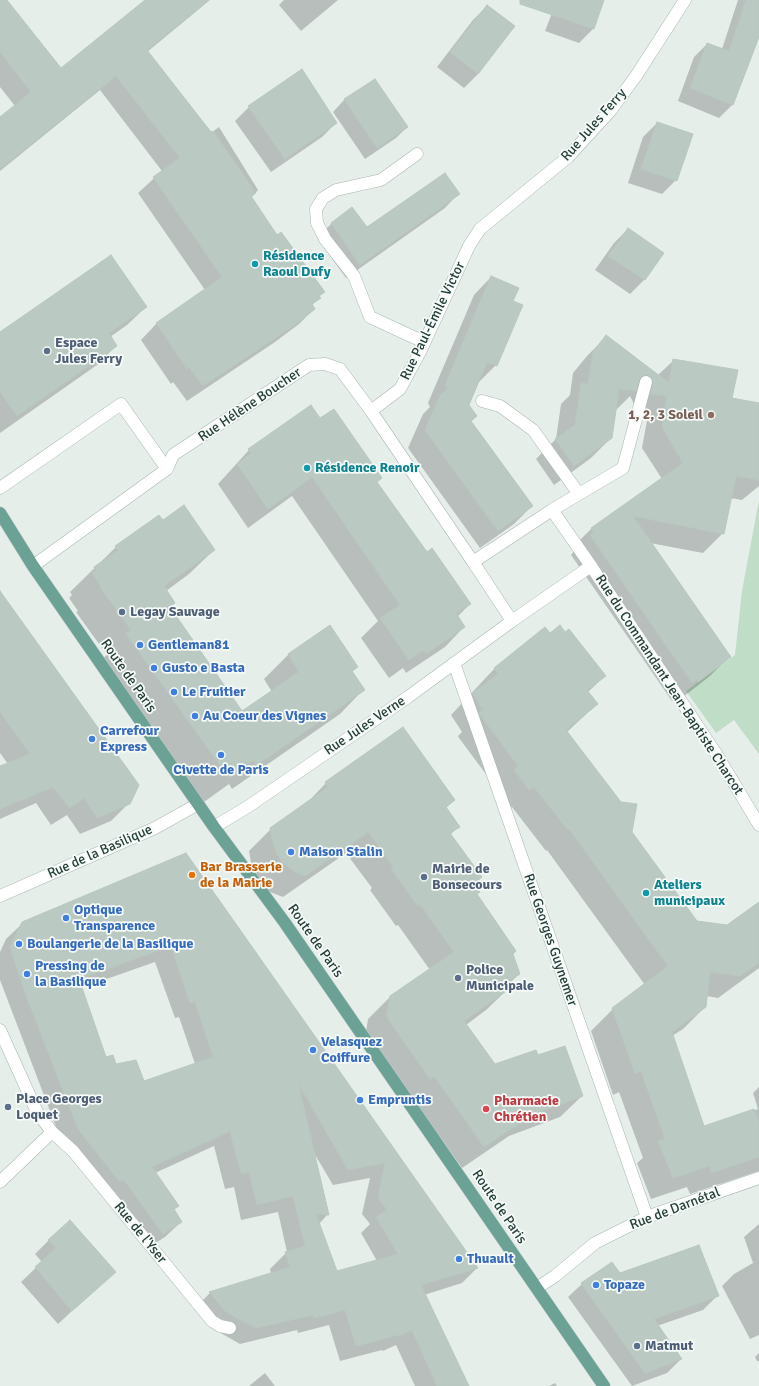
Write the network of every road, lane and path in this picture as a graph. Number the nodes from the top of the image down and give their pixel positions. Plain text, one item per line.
1 (685, 0) edge
2 (417, 154) dead end
3 (480, 229) joint
4 (424, 342) junction
5 (646, 382) dead end
6 (482, 401) dead end
7 (371, 411) junction
8 (167, 469) junction
9 (0, 488) edge
10 (579, 494) junction
11 (552, 510) junction
12 (0, 513) edge
13 (473, 562) junction
14 (33, 566) junction
15 (591, 566) junction
16 (512, 620) junction
17 (454, 663) junction
18 (198, 804) junction
19 (759, 825) edge
20 (214, 827) junction
21 (0, 896) edge
22 (0, 1030) edge
23 (52, 1132) junction
24 (759, 1178) edge
25 (0, 1182) edge
26 (647, 1217) junction
27 (537, 1288) junction
28 (230, 1328) dead end
29 (604, 1386) edge

1 - 3 street, Rue Jules Ferry
2 - 4 street
3 - 4 street, Rue Paul-Émile Victor
4 - 7 street, Rue Paul-Émile Victor
5 - 10 street
6 - 10 street
7 - 8 street, Rue Hélène Boucher
7 - 13 street
8 - 9 street
8 - 14 street
10 - 11 street
11 - 13 street
11 - 15 street, Rue du Commandant Jean-Baptiste Charcot
12 - 14 main road, Route de Paris
13 - 16 street
14 - 18 main road, Route de Paris
15 - 16 street, Rue Jules Verne
15 - 19 street, Rue du Commandant Jean-Baptiste Charcot
16 - 17 street, Rue Jules Verne
17 - 20 street, Rue Jules Verne
17 - 26 street, Rue Georges Guynemer
18 - 20 main road, Route de Paris
18 - 21 street, Rue de la Basilique
20 - 27 main road, Route de Paris
22 - 23 street
23 - 25 street
23 - 28 street, Rue de l'Yser
24 - 26 street, Rue de Darnétal
26 - 27 street, Rue de Darnétal
27 - 29 main road, Route de Paris

